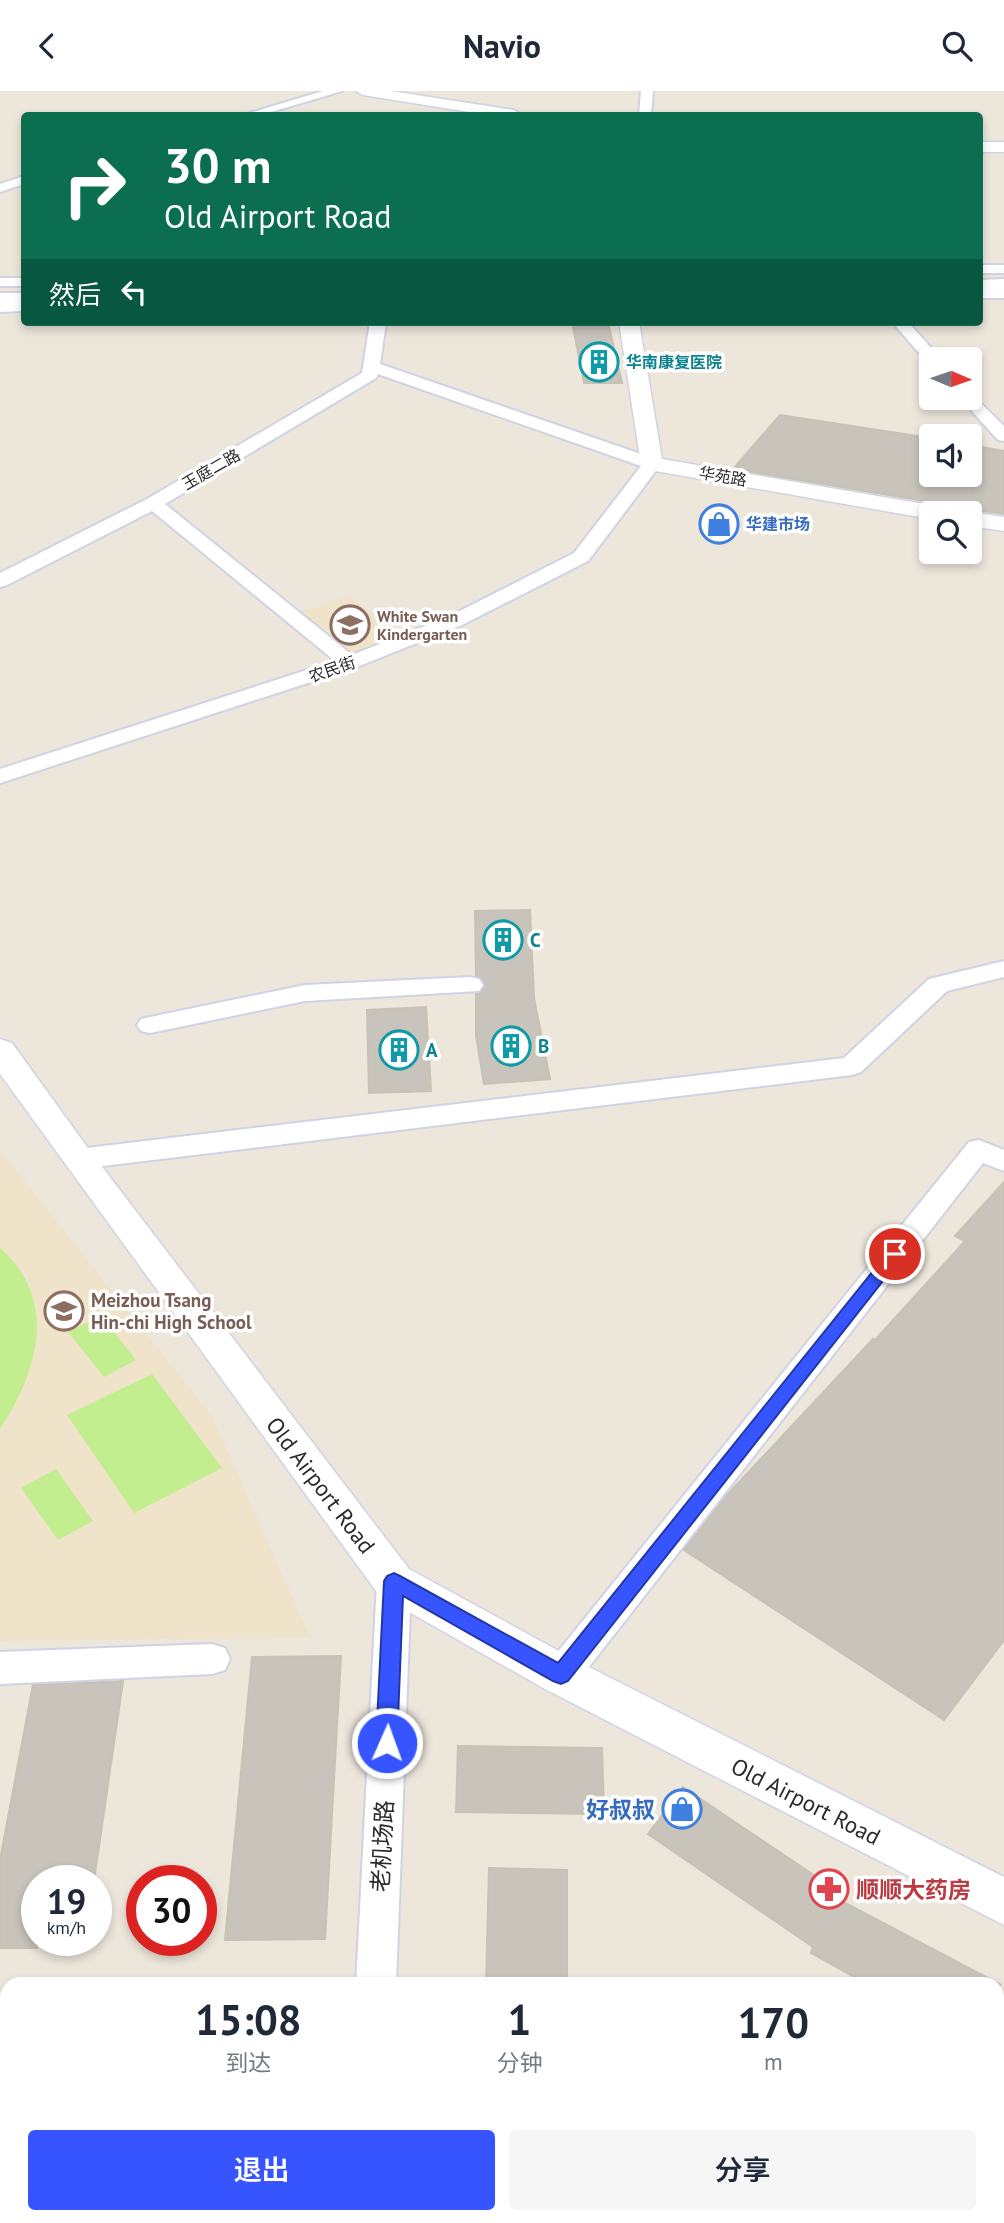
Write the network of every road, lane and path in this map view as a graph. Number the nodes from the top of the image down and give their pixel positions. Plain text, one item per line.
1 (336, 91) edge
2 (363, 91) edge
3 (647, 91) edge
4 (260, 112) edge
5 (495, 112) edge
6 (645, 112) edge
7 (983, 147) edge
8 (1004, 147) edge
9 (21, 181) edge
10 (0, 188) edge
11 (983, 269) edge
12 (1004, 269) edge
13 (983, 278) edge
14 (1004, 278) edge
15 (0, 282) edge
16 (21, 282) edge
17 (1004, 285) edge
18 (983, 286) edge
19 (21, 291) edge
20 (0, 292) edge
21 (983, 294) edge
22 (1004, 294) edge
23 (0, 299) edge
24 (21, 299) edge
25 (0, 307) edge
26 (21, 307) edge
27 (377, 326) edge
28 (630, 326) edge
29 (904, 326) edge
30 (922, 347) edge
31 (371, 366) junction
32 (979, 410) edge
33 (1004, 436) edge
34 (652, 464) junction
35 (153, 503) junction
36 (919, 510) edge
37 (982, 521) edge
38 (1004, 524) edge
39 (0, 581) edge
40 (349, 663) junction
41 (0, 776) edge
42 (1004, 969) edge
43 (471, 985) dead end
44 (150, 1025) dead end
45 (0, 1050) edge
46 (78, 1159) junction
47 (1004, 1161) edge
48 (394, 1581) junction
49 (212, 1659) dead end
50 (0, 1668) edge
51 (561, 1675) junction
52 (999, 1888) edge
53 (376, 1977) edge

1 - 4 street
2 - 5 street
3 - 6 street
7 - 8 street
9 - 10 street
11 - 12 street
13 - 14 main road
15 - 16 street
17 - 18 main road
19 - 20 main road
21 - 22 street
23 - 24 main road
25 - 26 street
27 - 31 street
28 - 34 street
29 - 30 street
31 - 34 street
31 - 35 street, 玉庭二路
32 - 33 street
34 - 36 street, 华苑路
34 - 40 street, 农民街
35 - 39 street, 玉庭二路
35 - 40 street
37 - 38 street
40 - 41 street, 农民街
42 - 46 street
43 - 44 street
45 - 46 street, Old Airport Road
46 - 48 street, Old Airport Road
47 - 51 street
48 - 51 street, Old Airport Road
48 - 53 street, 老机场路
49 - 50 street
51 - 52 street, Old Airport Road

